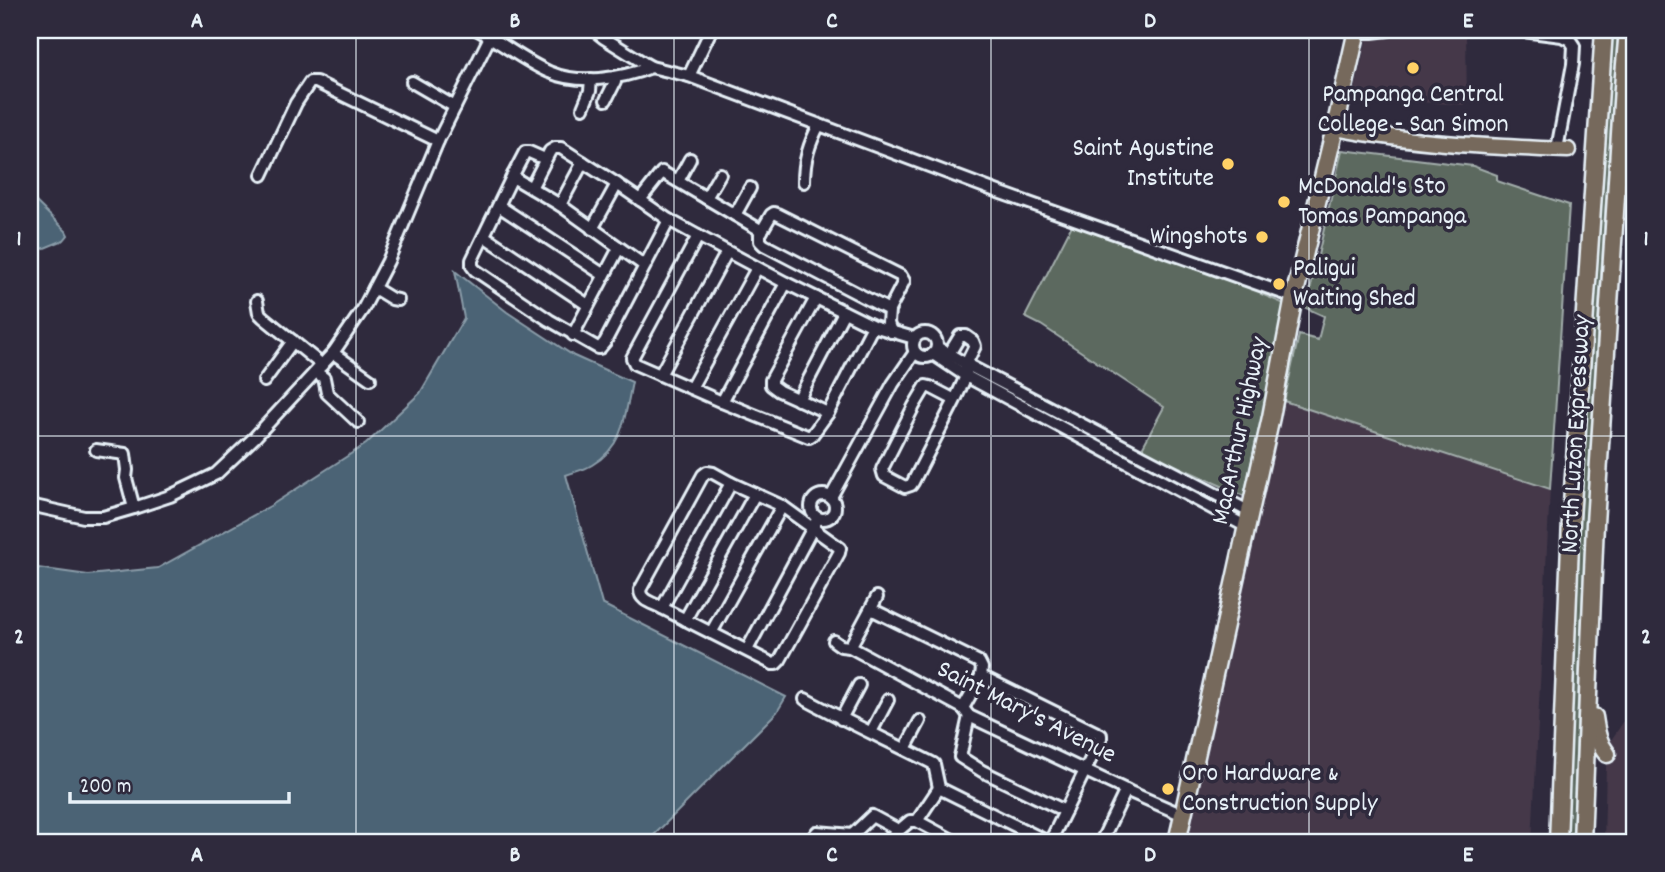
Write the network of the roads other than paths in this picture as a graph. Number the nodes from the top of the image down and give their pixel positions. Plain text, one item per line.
1 (478, 30) edge
2 (594, 30) edge
3 (711, 30) edge
4 (1388, 30) edge
5 (1515, 30) edge
6 (1604, 30) edge
7 (1628, 30) edge
8 (1357, 31) edge
9 (490, 37) junction
10 (651, 66) junction
11 (689, 76) junction
12 (615, 77) junction
13 (592, 79) junction
14 (412, 82) dead end
15 (606, 100) dead end
16 (455, 107) junction
17 (583, 108) dead end
18 (819, 125) junction
19 (1335, 128) junction
20 (438, 141) junction
21 (1562, 149) joint
22 (545, 159) junction
23 (690, 159) dead end
24 (583, 162) junction
25 (720, 174) dead end
26 (262, 175) dead end
27 (513, 175) junction
28 (678, 181) junction
29 (804, 182) dead end
30 (617, 184) junction
31 (531, 188) junction
32 (750, 188) dead end
33 (706, 198) junction
34 (640, 200) junction
35 (560, 205) junction
36 (499, 206) junction
37 (735, 215) junction
38 (669, 220) junction
39 (592, 229) junction
40 (762, 231) junction
41 (484, 236) junction
42 (698, 236) junction
43 (619, 248) junction
44 (727, 252) junction
45 (645, 266) junction
46 (758, 268) junction
47 (604, 275) junction
48 (786, 283) junction
49 (374, 288) junction
50 (1294, 297) junction
51 (816, 298) junction
52 (398, 300) dead end
53 (257, 301) dead end
54 (588, 305) junction
55 (889, 310) junction
56 (844, 312) junction
57 (873, 326) junction
58 (891, 332) junction
59 (573, 335) junction
60 (914, 338) junction
61 (293, 341) junction
62 (935, 350) junction
63 (915, 352) junction
64 (333, 353) junction
65 (950, 354) junction
66 (319, 369) junction
67 (966, 370) junction
68 (660, 374) junction
69 (370, 379) dead end
70 (264, 381) dead end
71 (691, 388) junction
72 (798, 400) junction
73 (956, 400) junction
74 (722, 402) junction
75 (828, 413) junction
76 (358, 422) dead end
77 (1100, 441) junction
78 (96, 450) dead end
79 (731, 482) junction
80 (1193, 483) junction
81 (755, 494) junction
82 (1188, 495) junction
83 (831, 497) junction
84 (1230, 502) junction
85 (30, 505) edge
86 (782, 506) junction
87 (134, 508) junction
88 (1225, 515) junction
89 (1248, 519) junction
90 (815, 523) junction
91 (877, 597) dead end
92 (662, 607) junction
93 (871, 609) junction
94 (685, 620) junction
95 (711, 633) junction
96 (834, 642) dead end
97 (850, 647) junction
98 (747, 650) junction
99 (1589, 669) junction
100 (981, 676) junction
101 (859, 685) dead end
102 (805, 699) dead end
103 (888, 700) dead end
104 (966, 712) junction
105 (841, 719) junction
106 (920, 721) dead end
107 (871, 732) junction
108 (905, 749) junction
109 (1607, 754) dead end
110 (1085, 770) junction
111 (939, 788) junction
112 (1126, 790) junction
113 (1065, 811) junction
114 (1184, 815) junction
115 (916, 821) junction
116 (898, 830) junction
117 (815, 842) edge
118 (885, 842) edge
119 (956, 842) edge
120 (1049, 842) edge
121 (1101, 842) edge
122 (1177, 842) edge
123 (1558, 842) edge
124 (1582, 842) edge

1 - 9 street
2 - 10 street
3 - 11 street
4 - 8 street
5 - 21 street
6 - 123 highway, North Luzon Expressway
7 - 99 highway, North Luzon Expressway
8 - 19 highway, MacArthur Highway
9 - 13 street
9 - 16 street
10 - 11 street
10 - 12 street
11 - 18 street
12 - 13 street
12 - 15 street
13 - 17 street
14 - 16 street
16 - 20 street
18 - 29 street
18 - 50 street
19 - 21 main road
19 - 50 highway, MacArthur Highway
20 - 26 street
20 - 49 street
22 - 24 street
22 - 27 street
22 - 31 street
23 - 28 street
24 - 30 street
24 - 35 street
25 - 33 street
27 - 31 street
27 - 36 street
28 - 33 street
28 - 34 street
30 - 34 street
30 - 39 street
31 - 35 street
32 - 37 street
33 - 37 street
34 - 38 street
35 - 39 street
36 - 41 street
36 - 47 street
37 - 40 street
38 - 42 street
38 - 45 street
39 - 43 street
40 - 55 street
40 - 55 street
41 - 54 street
41 - 59 street
42 - 44 street
42 - 68 street
43 - 45 street
43 - 47 street
44 - 46 street
44 - 68 street
45 - 59 street
46 - 48 street
46 - 71 street
47 - 54 street
48 - 51 street
48 - 74 street
49 - 52 street
49 - 64 street
50 - 89 highway, MacArthur Highway
51 - 56 street
51 - 72 street
53 - 61 street
54 - 59 street
55 - 58 street
56 - 57 street
56 - 72 street
57 - 58 street
57 - 75 street
58 - 60 street
60 - 62 street
60 - 63 street
61 - 66 street
61 - 70 street
62 - 63 street
62 - 65 street
62 - 67 street
63 - 83 street
64 - 66 street
64 - 69 street
65 - 67 street
65 - 67 street
66 - 76 street
66 - 87 street
67 - 73 street
67 - 77 street
68 - 71 street
71 - 74 street
72 - 75 street
73 - 73 street
74 - 75 street
77 - 80 street
77 - 82 street
78 - 87 street
79 - 81 street
79 - 92 street
79 - 92 street
80 - 82 street
80 - 84 street
81 - 86 street
81 - 94 street
82 - 88 street
83 - 90 street
83 - 90 street
84 - 88 street
84 - 89 street
85 - 87 street
86 - 90 street
86 - 95 street
88 - 89 street
89 - 114 highway, MacArthur Highway
90 - 98 street
90 - 98 street
91 - 93 street
92 - 94 street
93 - 97 street
93 - 100 street
94 - 95 street
95 - 98 street
96 - 97 street, Saint Mary's Avenue
97 - 104 street, Saint Mary's Avenue
99 - 109 highway
99 - 124 highway, North Luzon Expressway
100 - 104 street
100 - 110 street
101 - 105 street
102 - 105 street
103 - 107 street
104 - 110 street, Saint Mary's Avenue
104 - 113 street
105 - 107 street
106 - 108 street
107 - 108 street
108 - 111 street
110 - 112 street, Saint Mary's Avenue
110 - 113 street
111 - 115 street
111 - 120 street
112 - 114 street, Saint Mary's Avenue
112 - 121 street
113 - 120 street
114 - 122 highway, MacArthur Highway
115 - 116 street
115 - 119 street
116 - 117 street
116 - 118 street

